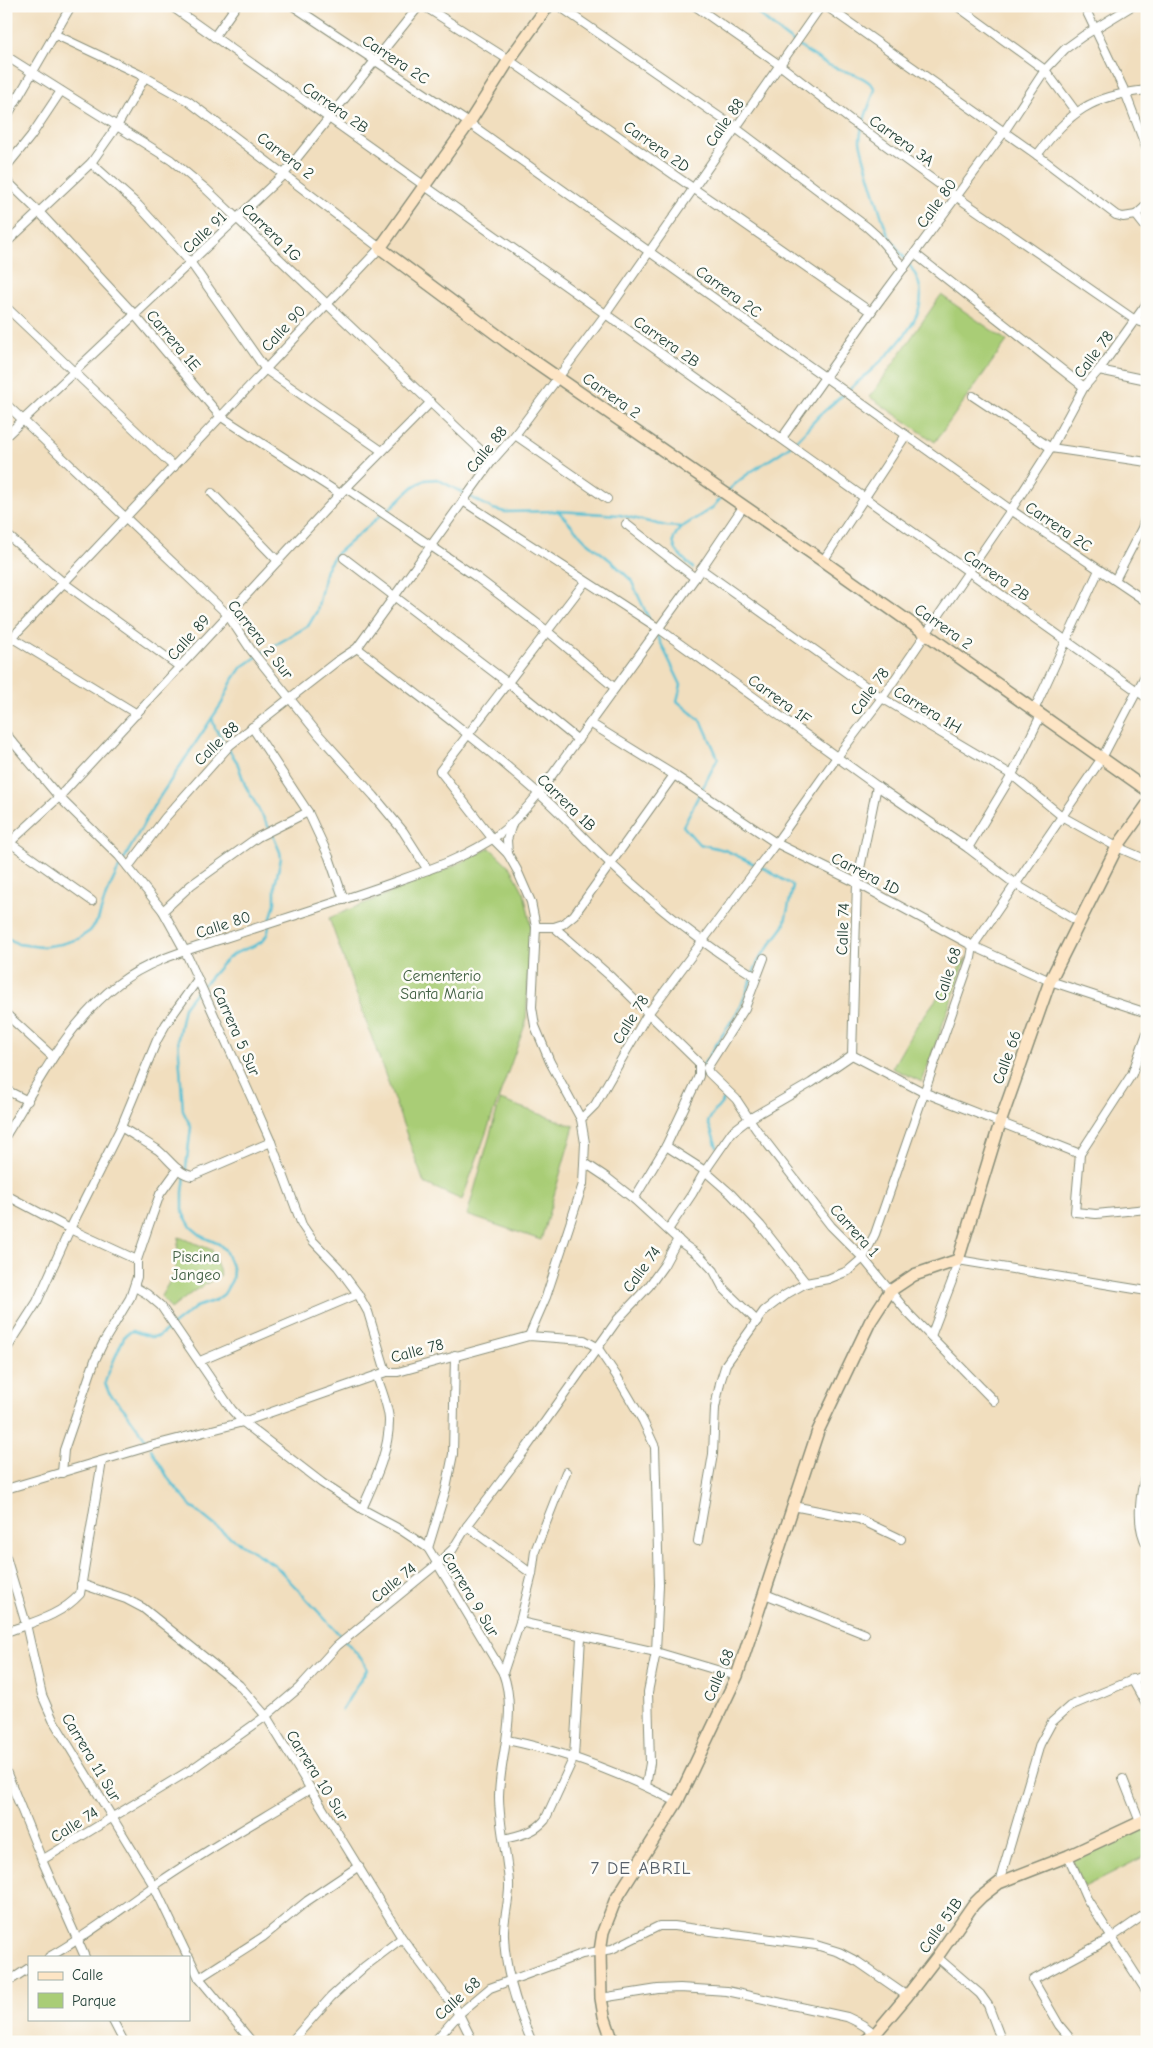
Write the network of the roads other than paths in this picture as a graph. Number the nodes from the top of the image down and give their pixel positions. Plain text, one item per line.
1 (71, 6) edge
2 (171, 6) edge
3 (236, 6) edge
4 (293, 6) edge
5 (420, 6) edge
6 (424, 6) edge
7 (548, 6) edge
8 (559, 6) edge
9 (695, 6) edge
10 (822, 6) edge
11 (826, 6) edge
12 (957, 6) edge
13 (1084, 6) edge
14 (1132, 6) edge
15 (1096, 29) junction
16 (54, 34) junction
17 (214, 37) junction
18 (6, 56) edge
19 (509, 60) junction
20 (374, 62) junction
21 (781, 66) junction
22 (1046, 70) junction
23 (32, 72) junction
24 (145, 77) junction
25 (61, 90) junction
26 (1147, 90) edge
27 (1125, 92) junction
28 (1076, 112) junction
29 (6, 118) edge
30 (329, 119) junction
31 (469, 123) junction
32 (117, 126) junction
33 (736, 129) junction
34 (1004, 132) junction
35 (1147, 150) edge
36 (1037, 155) junction
37 (91, 163) junction
38 (6, 166) edge
39 (284, 174) junction
40 (6, 180) edge
41 (423, 186) junction
42 (694, 189) junction
43 (957, 197) junction
44 (1147, 205) edge
45 (40, 213) junction
46 (1136, 214) junction
47 (239, 218) junction
48 (1147, 230) edge
49 (6, 243) edge
50 (380, 248) junction
51 (650, 251) junction
52 (913, 256) junction
53 (191, 263) junction
54 (905, 266) junction
55 (1147, 303) edge
56 (328, 304) junction
57 (6, 307) edge
58 (871, 312) junction
59 (134, 314) junction
60 (605, 315) junction
61 (1135, 320) junction
62 (1147, 324) edge
63 (266, 370) junction
64 (1099, 370) junction
65 (74, 371) junction
66 (559, 377) junction
67 (825, 377) junction
68 (1147, 380) edge
69 (1084, 387) junction
70 (972, 396) dead end
71 (431, 402) junction
72 (6, 404) edge
73 (220, 416) junction
74 (24, 419) junction
75 (515, 435) junction
76 (6, 436) edge
77 (906, 436) junction
78 (784, 439) junction
79 (1051, 448) junction
80 (382, 451) junction
81 (492, 461) junction
82 (1147, 462) edge
83 (174, 467) junction
84 (343, 491) junction
85 (212, 493) dead end
86 (466, 497) junction
87 (865, 498) junction
88 (608, 499) dead end
89 (743, 507) junction
90 (1011, 510) junction
91 (1147, 512) edge
92 (124, 517) junction
93 (626, 524) dead end
94 (1145, 528) edge
95 (6, 534) edge
96 (431, 546) junction
97 (344, 558) dead end
98 (278, 561) junction
99 (823, 561) junction
100 (701, 569) junction
101 (1099, 570) junction
102 (969, 572) junction
103 (695, 578) junction
104 (1115, 580) junction
105 (585, 582) junction
106 (64, 583) junction
107 (394, 598) junction
108 (1147, 602) edge
109 (227, 614) junction
110 (658, 628) junction
111 (547, 630) junction
112 (925, 634) junction
113 (8, 638) edge
114 (1067, 641) junction
115 (357, 648) junction
116 (180, 666) junction
117 (1147, 672) edge
118 (508, 683) junction
119 (615, 688) junction
120 (1137, 692) junction
121 (290, 698) junction
122 (882, 698) junction
123 (1147, 698) edge
124 (1038, 713) junction
125 (137, 714) junction
126 (590, 723) junction
127 (252, 726) junction
128 (6, 734) edge
129 (470, 734) junction
130 (578, 740) junction
131 (837, 756) junction
132 (1102, 758) junction
133 (674, 775) junction
134 (1012, 775) junction
135 (877, 786) junction
136 (1147, 790) edge
137 (539, 793) junction
138 (59, 797) junction
139 (1147, 805) edge
140 (308, 812) junction
141 (1062, 817) junction
142 (512, 823) junction
143 (492, 838) junction
144 (7, 843) edge
145 (776, 843) junction
146 (1117, 847) junction
147 (968, 848) junction
148 (508, 854) junction
149 (1147, 860) edge
150 (611, 864) junction
151 (126, 865) junction
152 (428, 870) junction
153 (857, 884) junction
154 (1015, 884) junction
155 (344, 900) junction
156 (92, 901) dead end
157 (163, 911) junction
158 (1079, 922) junction
159 (536, 926) junction
160 (554, 927) junction
161 (703, 941) junction
162 (973, 946) junction
163 (185, 951) junction
164 (764, 958) dead end
165 (753, 976) junction
166 (198, 979) junction
167 (1050, 981) junction
168 (1147, 1013) edge
169 (6, 1014) edge
170 (647, 1014) junction
171 (1147, 1033) edge
172 (852, 1055) junction
173 (53, 1057) junction
174 (6, 1090) edge
175 (923, 1092) junction
176 (28, 1101) junction
177 (581, 1118) junction
178 (749, 1119) junction
179 (1000, 1123) junction
180 (121, 1127) junction
181 (6, 1135) edge
182 (271, 1142) junction
183 (666, 1146) junction
184 (1080, 1154) junction
185 (585, 1164) junction
186 (704, 1171) junction
187 (183, 1172) junction
188 (6, 1195) edge
189 (634, 1199) junction
190 (1147, 1209) edge
191 (70, 1229) junction
192 (668, 1230) junction
193 (678, 1239) junction
194 (863, 1258) junction
195 (137, 1260) junction
196 (958, 1260) junction
197 (806, 1283) junction
198 (135, 1287) junction
199 (890, 1291) junction
200 (1147, 1291) edge
201 (358, 1294) junction
202 (757, 1321) junction
203 (529, 1336) junction
204 (931, 1336) junction
205 (597, 1348) junction
206 (6, 1350) edge
207 (455, 1355) junction
208 (200, 1362) junction
209 (386, 1372) junction
210 (377, 1376) junction
211 (994, 1401) dead end
212 (243, 1422) junction
213 (102, 1461) junction
214 (1147, 1470) edge
215 (566, 1472) dead end
216 (62, 1473) junction
217 (6, 1489) edge
218 (793, 1506) junction
219 (362, 1509) junction
220 (467, 1526) junction
221 (901, 1539) dead end
222 (698, 1541) dead end
223 (1147, 1545) edge
224 (428, 1548) junction
225 (6, 1557) edge
226 (437, 1564) junction
227 (532, 1574) junction
228 (81, 1584) junction
229 (765, 1594) junction
230 (520, 1622) junction
231 (26, 1624) junction
232 (6, 1632) edge
233 (865, 1634) dead end
234 (581, 1637) junction
235 (656, 1652) junction
236 (503, 1672) junction
237 (1147, 1674) edge
238 (737, 1676) junction
239 (1132, 1679) junction
240 (1147, 1706) edge
241 (266, 1716) junction
242 (508, 1740) junction
243 (574, 1757) junction
244 (6, 1771) edge
245 (1123, 1779) dead end
246 (646, 1786) junction
247 (310, 1789) junction
248 (677, 1802) junction
249 (112, 1817) junction
250 (1143, 1821) edge
251 (504, 1839) junction
252 (1068, 1856) junction
253 (42, 1860) junction
254 (358, 1866) junction
255 (999, 1883) junction
256 (154, 1886) junction
257 (1147, 1913) edge
258 (402, 1938) junction
259 (1110, 1938) junction
260 (79, 1941) junction
261 (600, 1951) junction
262 (51, 1956) edge
263 (85, 1956) edge
264 (189, 1956) edge
265 (937, 1957) junction
266 (190, 1959) edge
267 (28, 1969) edge
268 (199, 1978) junction
269 (510, 1980) junction
270 (6, 1983) edge
271 (1147, 1992) edge
272 (907, 1996) junction
273 (601, 1998) junction
274 (459, 2014) junction
275 (113, 2020) edge
276 (877, 2038) edge
277 (124, 2042) edge
278 (252, 2042) edge
279 (291, 2042) edge
280 (434, 2042) edge
281 (473, 2042) edge
282 (532, 2042) edge
283 (613, 2042) edge
284 (864, 2042) edge
285 (1002, 2042) edge
286 (1072, 2042) edge

1 - 16 street
2 - 17 street, Carrera 2B
3 - 17 street
4 - 20 street, Carrera 2C
5 - 20 street, Calle 91
6 - 19 street, Carrera 2D
7 - 19 street, Calle 90
8 - 33 street
9 - 21 street, Carrera 3A
10 - 21 street, Calle 88
11 - 34 street
12 - 22 street
13 - 15 street
14 - 15 street, Calle 80
15 - 22 street, Calle 80
15 - 27 street
16 - 23 street
16 - 24 street, Carrera 2
17 - 30 street, Carrera 2B
18 - 23 street, Carrera 1G
19 - 31 street, Calle 90
19 - 42 street, Carrera 2D
20 - 30 street, Calle 91
20 - 31 street, Carrera 2C
21 - 33 street, Calle 88
21 - 43 street, Carrera 3A
22 - 28 street
22 - 34 street, Calle 80
23 - 25 street, Carrera 1G
23 - 29 street
24 - 32 street
24 - 39 street, Carrera 2
25 - 32 street, Carrera 1G
25 - 38 street
26 - 27 street
27 - 28 street
27 - 35 street
28 - 36 street
30 - 39 street, Calle 91
30 - 41 street, Carrera 2B
31 - 41 street, Calle 90
31 - 51 street, Carrera 2C
32 - 37 street
32 - 47 street, Carrera 1G
33 - 42 street, Calle 88
33 - 54 street
34 - 36 street
34 - 43 street, Calle 80
36 - 46 street
37 - 45 street
37 - 53 street
39 - 47 street, Calle 91
39 - 50 street, Carrera 2
40 - 45 street, Carrera 1E
41 - 50 street, Calle 90
41 - 60 street, Carrera 2B
42 - 51 street, Calle 88
42 - 58 street, Carrera 2D
43 - 52 street, Calle 80
43 - 61 street, Carrera 3A
44 - 46 street
45 - 49 street
45 - 59 street, Carrera 1E
46 - 48 street
47 - 53 street, Calle 91
47 - 56 street, Carrera 1G
50 - 56 street, Calle 90
50 - 66 street, Carrera 2
51 - 60 street, Calle 88
51 - 67 street, Carrera 2C
52 - 54 street, Calle 80
52 - 69 street
53 - 59 street, Calle 91
53 - 63 street
54 - 58 street, Calle 80
55 - 61 street, Calle 78
56 - 63 street, Calle 90
56 - 71 street, Carrera 1G
57 - 65 street
58 - 67 street, Calle 80
59 - 65 street, Calle 91
59 - 73 street, Carrera 1E
60 - 66 street, Calle 88
60 - 78 street, Carrera 2B
61 - 62 street, Carrera 3A
61 - 64 street, Calle 78
63 - 73 street, Calle 90
63 - 80 street
64 - 68 street
64 - 69 street, Calle 78
65 - 74 street, Calle 91
65 - 83 street
66 - 75 street, Calle 88
66 - 89 street, Carrera 2
67 - 77 street, Carrera 2C
67 - 78 street, Calle 80
69 - 79 street, Calle 78
70 - 79 street
71 - 80 street, Calle 89
71 - 81 street, Carrera 1G
72 - 74 street, Carrera 2 Sur
73 - 83 street, Calle 90
73 - 84 street, Carrera 1E
74 - 76 street, Calle 91
74 - 92 street, Carrera 2 Sur
75 - 81 street, Calle 88
75 - 88 street
77 - 87 street
77 - 90 street, Carrera 2C
78 - 87 street, Carrera 2B
79 - 82 street
79 - 90 street, Calle 78
80 - 84 street, Calle 89
81 - 86 street, Calle 88
83 - 92 street, Calle 90
84 - 96 street, Carrera 1E
84 - 98 street, Calle 89
85 - 98 street
86 - 96 street, Calle 88
86 - 105 street, Carrera 1F
87 - 99 street
87 - 102 street, Carrera 2B
89 - 99 street, Carrera 2
89 - 100 street, Calle 80
90 - 101 street, Carrera 2C
90 - 102 street, Calle 78
91 - 94 street
92 - 106 street, Calle 90
92 - 109 street, Carrera 2 Sur
93 - 103 street
94 - 104 street
95 - 106 street
96 - 107 street, Calle 88
96 - 111 street, Carrera 1E
97 - 107 street
98 - 109 street, Calle 89
99 - 112 street, Carrera 2
100 - 103 street, Calle 80
100 - 122 street, Carrera 1H
101 - 104 street, Carrera 2C
101 - 114 street
102 - 112 street, Calle 78
102 - 114 street, Carrera 2B
103 - 110 street, Calle 80
104 - 108 street, Carrera 2C
105 - 110 street, Carrera 1F
105 - 111 street
106 - 113 street, Calle 90
106 - 116 street
107 - 115 street, Calle 88
107 - 118 street
109 - 116 street, Calle 89
109 - 121 street, Carrera 2 Sur
110 - 119 street, Calle 80
110 - 131 street, Carrera 1F
111 - 118 street
111 - 119 street, Carrera 1E
112 - 122 street, Calle 78
112 - 124 street, Carrera 2
113 - 125 street
114 - 120 street, Carrera 2B
114 - 124 street
115 - 121 street, Calle 88
115 - 129 street, Carrera 1B
116 - 125 street, Calle 89
117 - 120 street, Calle 68
118 - 129 street
118 - 130 street
119 - 126 street, Calle 80
120 - 123 street, Carrera 2B
120 - 132 street, Calle 68
121 - 127 street, Calle 88
121 - 152 street, Carrera 2 Sur
122 - 131 street, Calle 78
122 - 134 street, Carrera 1H
124 - 132 street, Carrera 2
124 - 134 street
125 - 138 street, Calle 89
126 - 130 street, Calle 80
126 - 133 street, Carrera 1D
127 - 140 street
127 - 151 street, Calle 88
128 - 138 street, Carrera 5 Sur
129 - 137 street, Carrera 1B
129 - 143 street
130 - 137 street, Calle 80
131 - 135 street, Carrera 1F
131 - 145 street, Calle 78
132 - 136 street, Carrera 2
132 - 141 street, Calle 68
133 - 145 street, Carrera 1D
133 - 150 street
134 - 141 street, Carrera 1H
134 - 147 street
135 - 147 street, Carrera 1F
135 - 153 street, Calle 74
137 - 142 street, Calle 80
137 - 150 street, Carrera 1B
138 - 144 street, Calle 89
138 - 151 street, Carrera 5 Sur
139 - 146 street, Calle 66
140 - 155 street
140 - 157 street
141 - 146 street, Carrera 1H
141 - 154 street, Calle 68
142 - 143 street, Calle 80
142 - 148 street
143 - 148 street
143 - 152 street, Calle 80
144 - 156 street
145 - 153 street, Carrera 1D
145 - 161 street, Calle 78
146 - 149 street, Carrera 1H
146 - 158 street, Calle 66
147 - 154 street, Carrera 1F
148 - 159 street
150 - 160 street
150 - 161 street, Carrera 1B
151 - 157 street, Carrera 5 Sur
152 - 155 street, Calle 80
153 - 162 street, Carrera 1D
153 - 172 street, Calle 74
154 - 158 street, Carrera 1F
154 - 162 street, Calle 68
155 - 163 street, Calle 80
157 - 163 street, Carrera 5 Sur
158 - 167 street, Calle 66
159 - 160 street
159 - 177 street
160 - 170 street
161 - 165 street, Carrera 1B
161 - 170 street, Calle 78
162 - 167 street, Carrera 1D
162 - 175 street, Calle 68
163 - 166 street, Carrera 5 Sur
163 - 173 street, Calle 80
164 - 165 street
165 - 178 street, Carrera 1
166 - 180 street
166 - 182 street, Carrera 5 Sur
167 - 168 street, Carrera 1D
167 - 179 street, Calle 66
169 - 173 street
170 - 177 street, Calle 78
170 - 183 street
171 - 184 street
172 - 175 street
172 - 178 street, Calle 74
173 - 176 street, Calle 80
174 - 176 street
175 - 179 street
175 - 194 street, Calle 68
176 - 181 street, Calle 80
177 - 185 street
178 - 186 street, Calle 74
178 - 194 street, Carrera 1
179 - 184 street
179 - 196 street, Calle 66
180 - 187 street
180 - 191 street
182 - 187 street
182 - 201 street, Carrera 5 Sur
183 - 186 street
183 - 189 street
184 - 190 street
185 - 189 street
185 - 203 street
186 - 192 street, Calle 74
186 - 197 street
187 - 195 street
188 - 191 street
189 - 192 street
191 - 195 street
191 - 206 street
192 - 193 street
193 - 202 street
193 - 205 street, Calle 74
194 - 197 street, Calle 68
194 - 199 street, Carrera 1
195 - 198 street
196 - 199 street, Calle 68
196 - 200 street
196 - 204 street, Calle 66
197 - 202 street, Calle 68
198 - 208 street, Carrera 9 Sur
198 - 216 street
199 - 204 street, Carrera 1
199 - 218 street, Calle 68
201 - 208 street
201 - 209 street, Carrera 5 Sur
202 - 222 street, Calle 68
203 - 205 street, Calle 78
203 - 207 street, Calle 78
204 - 211 street, Carrera 1
205 - 220 street, Calle 74
205 - 235 street
207 - 209 street, Calle 78
207 - 224 street
208 - 212 street, Carrera 9 Sur
209 - 210 street, Calle 78
210 - 212 street, Calle 78
210 - 219 street
212 - 213 street, Calle 78
212 - 219 street, Carrera 9 Sur
213 - 216 street, Calle 78
213 - 228 street
214 - 223 street
215 - 227 street
216 - 217 street, Calle 78
218 - 221 street
218 - 229 street, Calle 68
219 - 224 street, Carrera 9 Sur
220 - 226 street, Calle 74
220 - 227 street
224 - 226 street, Carrera 9 Sur
225 - 231 street, Carrera 11 Sur
226 - 236 street, Carrera 9 Sur
226 - 241 street, Calle 74
227 - 230 street
228 - 231 street
228 - 241 street, Carrera 10 Sur
229 - 233 street
229 - 238 street, Calle 68
230 - 234 street
230 - 236 street
231 - 232 street
231 - 249 street, Carrera 11 Sur
234 - 235 street
234 - 243 street
235 - 238 street
235 - 246 street
236 - 242 street, Carrera 9 Sur
237 - 239 street
238 - 248 street, Calle 68
239 - 240 street
239 - 255 street
241 - 247 street, Carrera 10 Sur
241 - 249 street, Calle 74
242 - 243 street
242 - 251 street, Carrera 9 Sur
243 - 246 street
243 - 251 street
244 - 253 street
245 - 250 street
246 - 248 street
247 - 254 street, Carrera 10 Sur
247 - 256 street
248 - 261 street, Calle 68
249 - 253 street, Calle 74
249 - 256 street, Carrera 11 Sur
250 - 252 street, Calle 51B
251 - 269 street, Carrera 9 Sur
252 - 255 street, Calle 51B
252 - 259 street
253 - 260 street
254 - 258 street, Carrera 10 Sur
254 - 268 street
255 - 265 street, Calle 51B
256 - 260 street
256 - 264 street, Carrera 11 Sur
257 - 259 street
258 - 274 street, Carrera 10 Sur
258 - 279 street
259 - 271 street
259 - 286 street
260 - 262 street
260 - 263 street
261 - 269 street, Calle 68
261 - 272 street
261 - 273 street
265 - 272 street, Calle 51B
265 - 285 street
266 - 268 street, Carrera 11 Sur
267 - 270 street
268 - 278 street, Carrera 11 Sur
269 - 274 street, Calle 68
269 - 282 street, Carrera 9 Sur
272 - 276 street, Calle 51B
273 - 276 street
273 - 283 street
274 - 280 street, Calle 68
274 - 281 street, Carrera 10 Sur
275 - 277 street
276 - 284 street, Calle 51B

